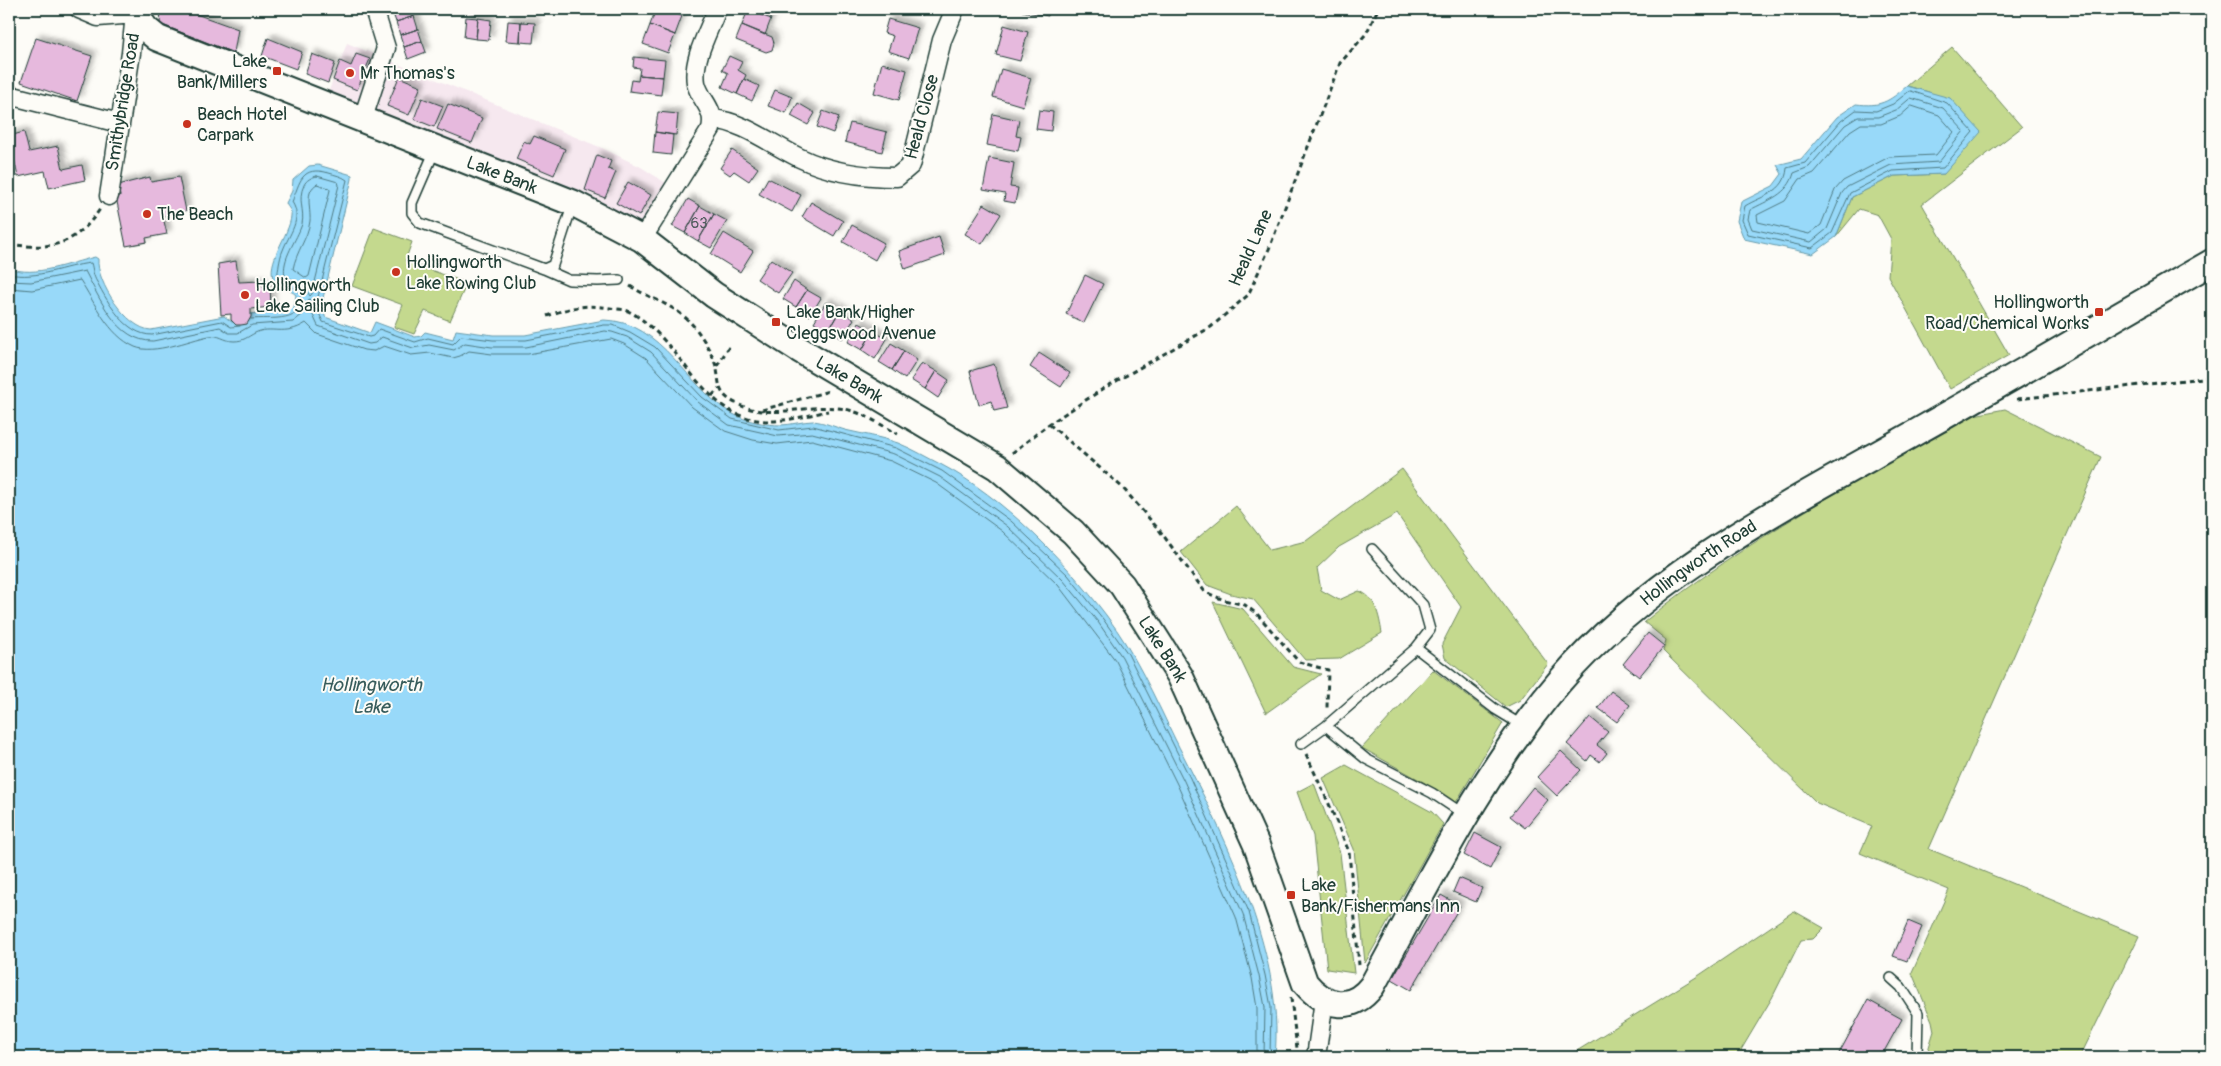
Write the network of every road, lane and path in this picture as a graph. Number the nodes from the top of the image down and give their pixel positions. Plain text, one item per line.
1 (79, 9) edge
2 (374, 9) edge
3 (717, 9) edge
4 (955, 9) edge
5 (1378, 9) edge
6 (135, 11) edge
7 (9, 96) edge
8 (364, 118) junction
9 (713, 119) junction
10 (119, 123) junction
11 (435, 149) junction
12 (109, 196) dead end
13 (573, 203) junction
14 (642, 239) junction
15 (2212, 262) edge
16 (544, 269) junction
17 (620, 280) joint
18 (547, 316) dead end
19 (729, 347) dead end
20 (716, 367) junction
21 (2212, 377) edge
22 (719, 388) junction
23 (837, 391) dead end
24 (712, 396) junction
25 (728, 398) junction
26 (2014, 400) dead end
27 (723, 406) junction
28 (838, 408) junction
29 (760, 410) junction
30 (1049, 424) junction
31 (898, 435) dead end
32 (1006, 458) dead end
33 (1372, 549) dead end
34 (1416, 648) junction
35 (1326, 726) junction
36 (1523, 726) junction
37 (1301, 744) joint
38 (1466, 816) junction
39 (1891, 978) dead end
40 (1372, 986) junction
41 (1290, 989) dead end
42 (1324, 1000) junction
43 (1298, 1057) edge
44 (1316, 1057) edge
45 (1917, 1057) edge

1 - 6 street
2 - 8 street
3 - 9 street
4 - 9 street, Heald Close
5 - 30 path, Heald Lane
6 - 8 main road, Lake Bank
6 - 10 street, Smithybridge Road
7 - 10 street
8 - 11 main road, Lake Bank
9 - 14 street
10 - 12 street, Smithybridge Road
11 - 13 main road, Lake Bank
11 - 16 lane
13 - 14 main road, Lake Bank
13 - 16 lane
14 - 42 main road, Lake Bank
15 - 36 main road, Hollingworth Road
16 - 17 lane
17 - 20 path
18 - 24 path
19 - 20 path
20 - 22 path
21 - 26 path
22 - 24 path
22 - 25 path
23 - 29 path
24 - 27 path
25 - 27 path
25 - 29 path
27 - 28 path
28 - 29 path
28 - 31 path
30 - 32 path, Heald Lane
30 - 35 path
33 - 34 lane
34 - 35 lane
34 - 36 lane
35 - 37 lane
35 - 38 lane
36 - 38 main road, Hollingworth Road
37 - 40 path
38 - 40 main road, Hollingworth Road
39 - 45 lane
40 - 42 main road, Hollingworth Road
41 - 43 path
42 - 44 street

